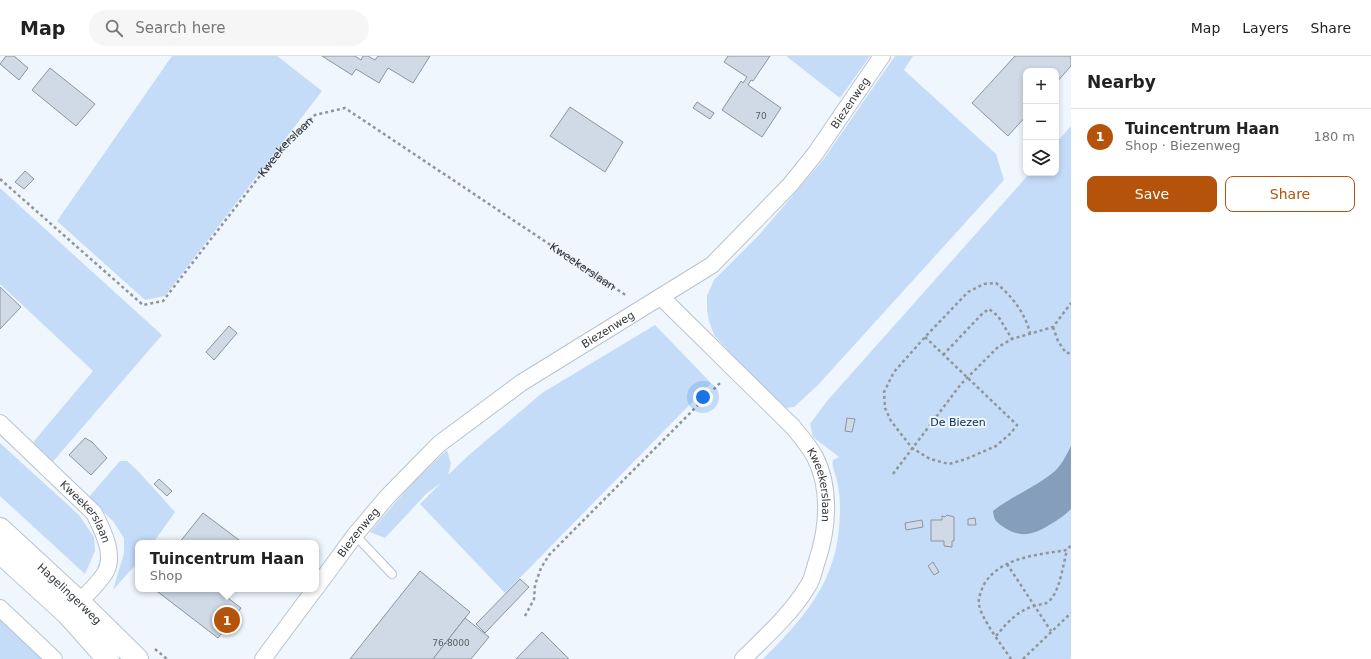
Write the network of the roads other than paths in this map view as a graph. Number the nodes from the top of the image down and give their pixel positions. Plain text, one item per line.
1 (882, 56) edge
2 (661, 297) junction
3 (0, 423) edge
4 (0, 529) edge
5 (355, 535) junction
6 (0, 552) edge
7 (392, 574) dead end
8 (319, 584) edge
9 (313, 592) edge
10 (0, 608) edge
11 (73, 608) junction
12 (54, 659) edge
13 (108, 659) edge
14 (137, 659) edge
15 (263, 659) edge
16 (743, 659) edge

1 - 2 street, Biezenweg
2 - 5 street, Biezenweg
2 - 16 street, Kweekerslaan
3 - 11 street, Kweekerslaan
4 - 11 main road, Hagelingerweg
5 - 7 lane
5 - 8 street, Biezenweg
6 - 11 main road, Hagelingerweg
9 - 15 street, Biezenweg
10 - 12 street
11 - 13 main road, Hagelingerweg
11 - 14 main road, Hagelingerweg

